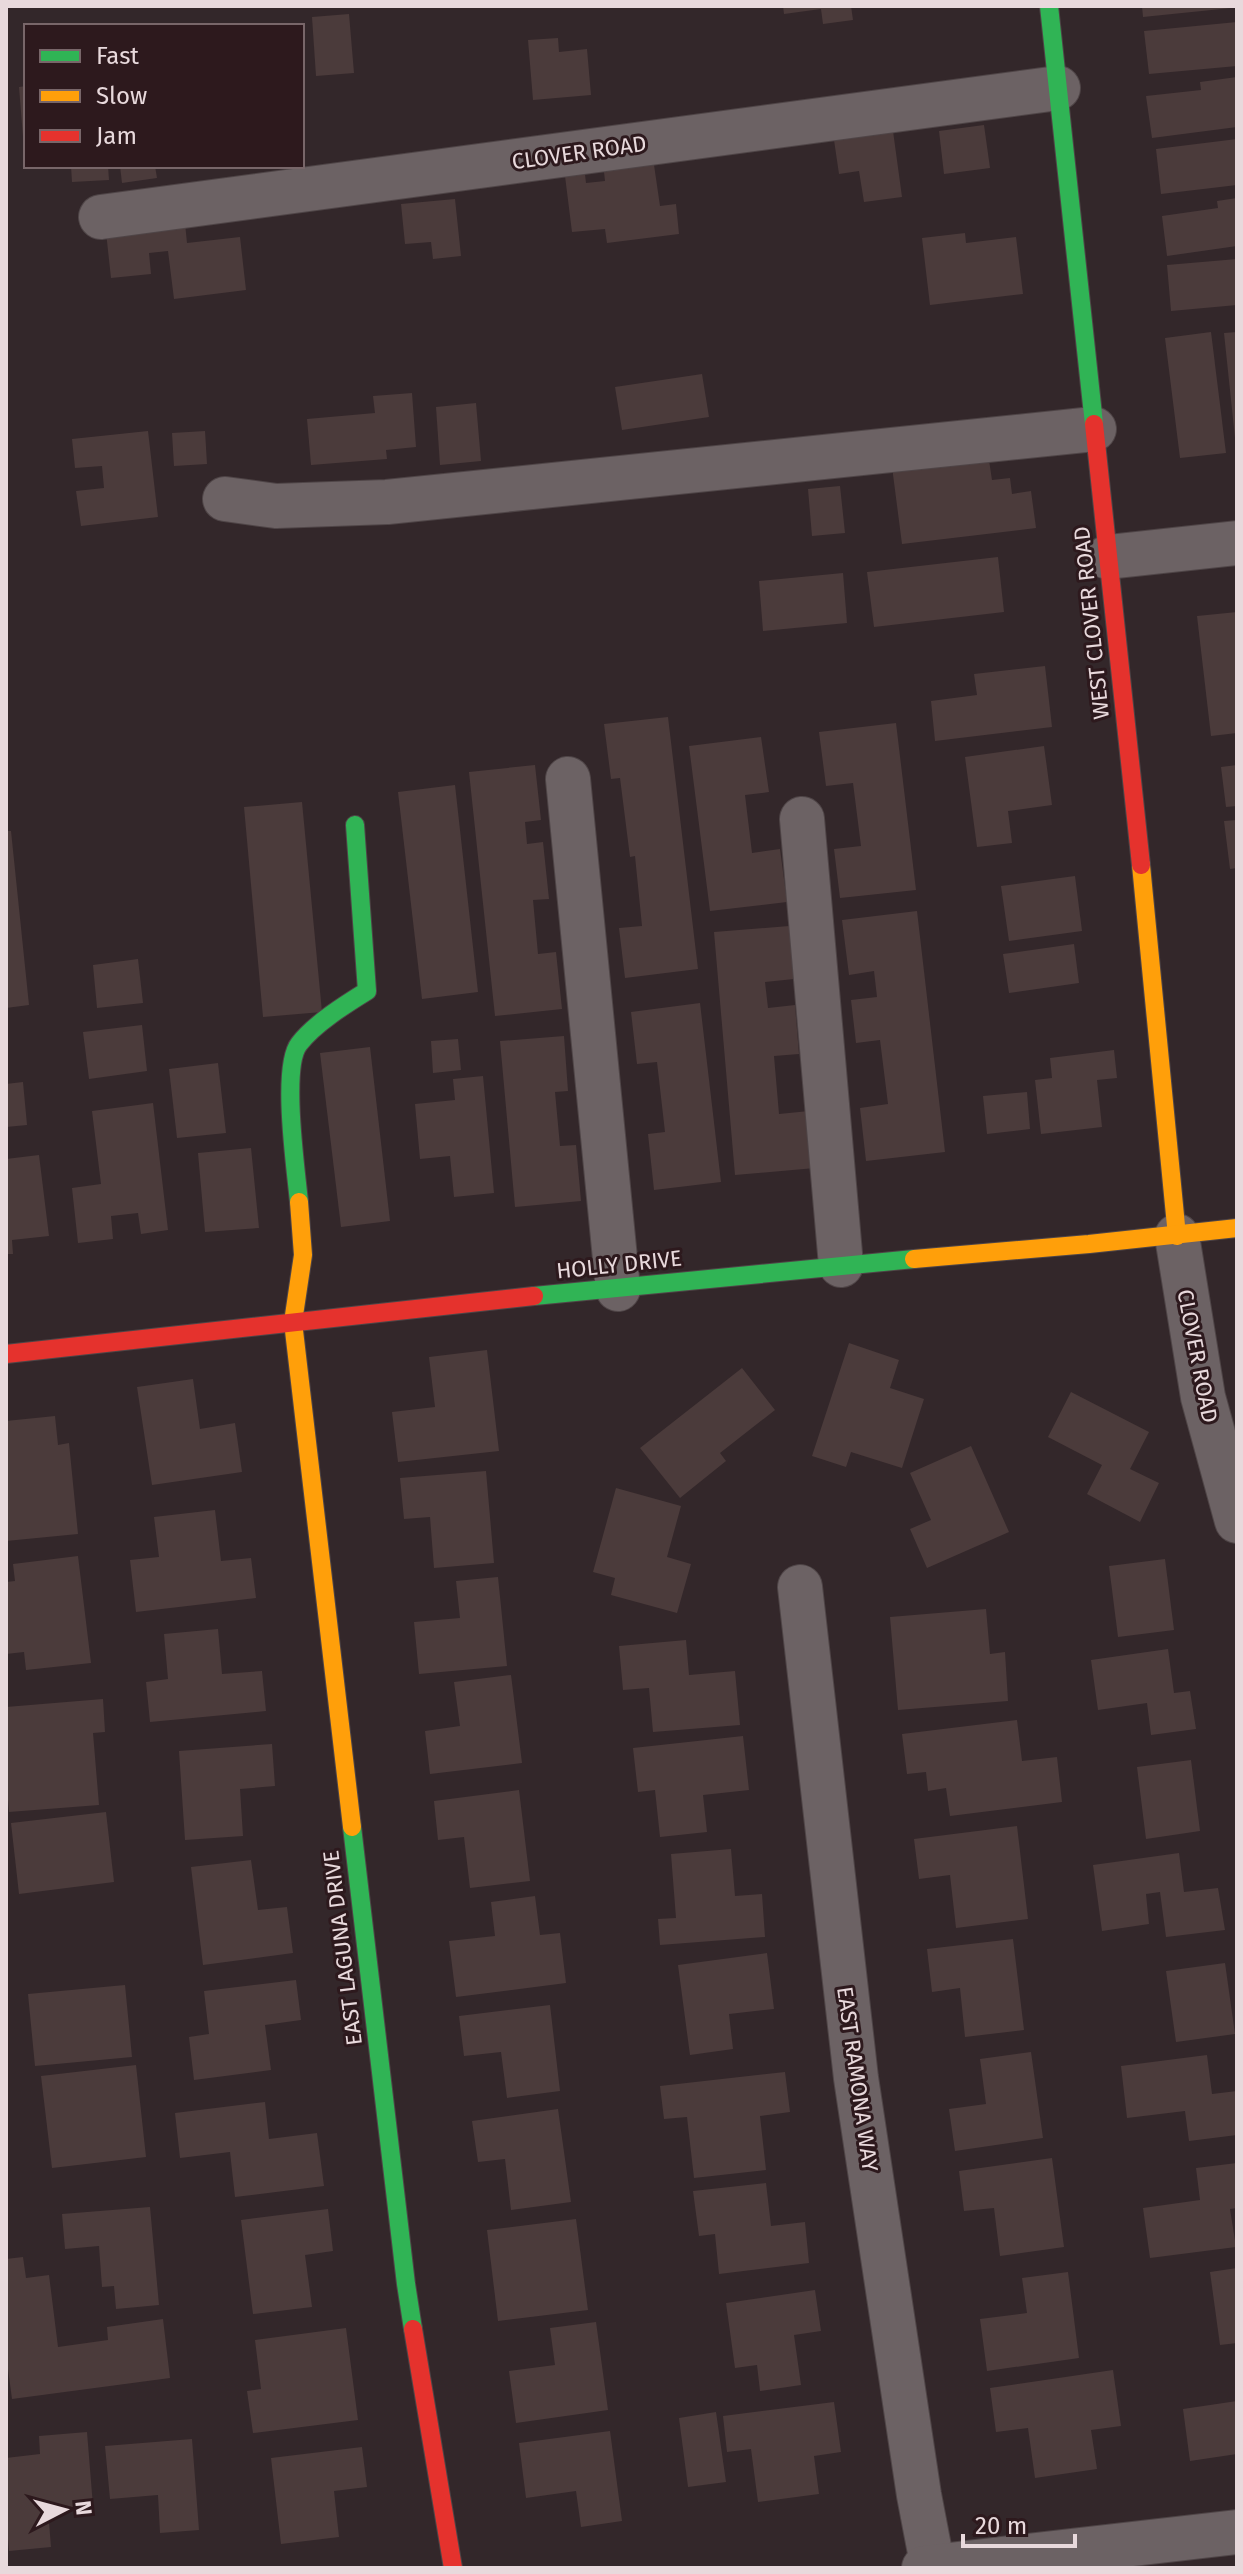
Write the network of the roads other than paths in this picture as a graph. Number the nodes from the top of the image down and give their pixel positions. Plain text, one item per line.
1 (1049, 6) edge
2 (1058, 88) junction
3 (101, 217) dead end
4 (1094, 429) junction
5 (225, 499) dead end
6 (1237, 543) edge
7 (1108, 557) junction
8 (568, 779) dead end
9 (802, 819) dead end
10 (355, 825) dead end
11 (1237, 1228) edge
12 (1177, 1236) junction
13 (841, 1265) junction
14 (618, 1289) junction
15 (293, 1322) junction
16 (6, 1354) edge
17 (1237, 1521) edge
18 (800, 1587) dead end
19 (1237, 2532) edge
20 (453, 2568) edge
21 (924, 2568) edge
22 (933, 2568) edge

1 - 2 street, WEST CLOVER ROAD
2 - 3 street, CLOVER ROAD
2 - 4 street, WEST CLOVER ROAD
4 - 5 street
4 - 7 street, WEST CLOVER ROAD
6 - 7 street
7 - 12 street, WEST CLOVER ROAD
8 - 14 street
9 - 13 street
10 - 15 street, EAST LAGUNA DRIVE
11 - 12 street, HOLLY DRIVE
12 - 13 street, HOLLY DRIVE
12 - 17 street, CLOVER ROAD
13 - 14 street, HOLLY DRIVE
14 - 15 street, HOLLY DRIVE
15 - 16 street, HOLLY DRIVE
15 - 20 street, EAST LAGUNA DRIVE
18 - 22 street, EAST RAMONA WAY
19 - 22 street
21 - 22 street

